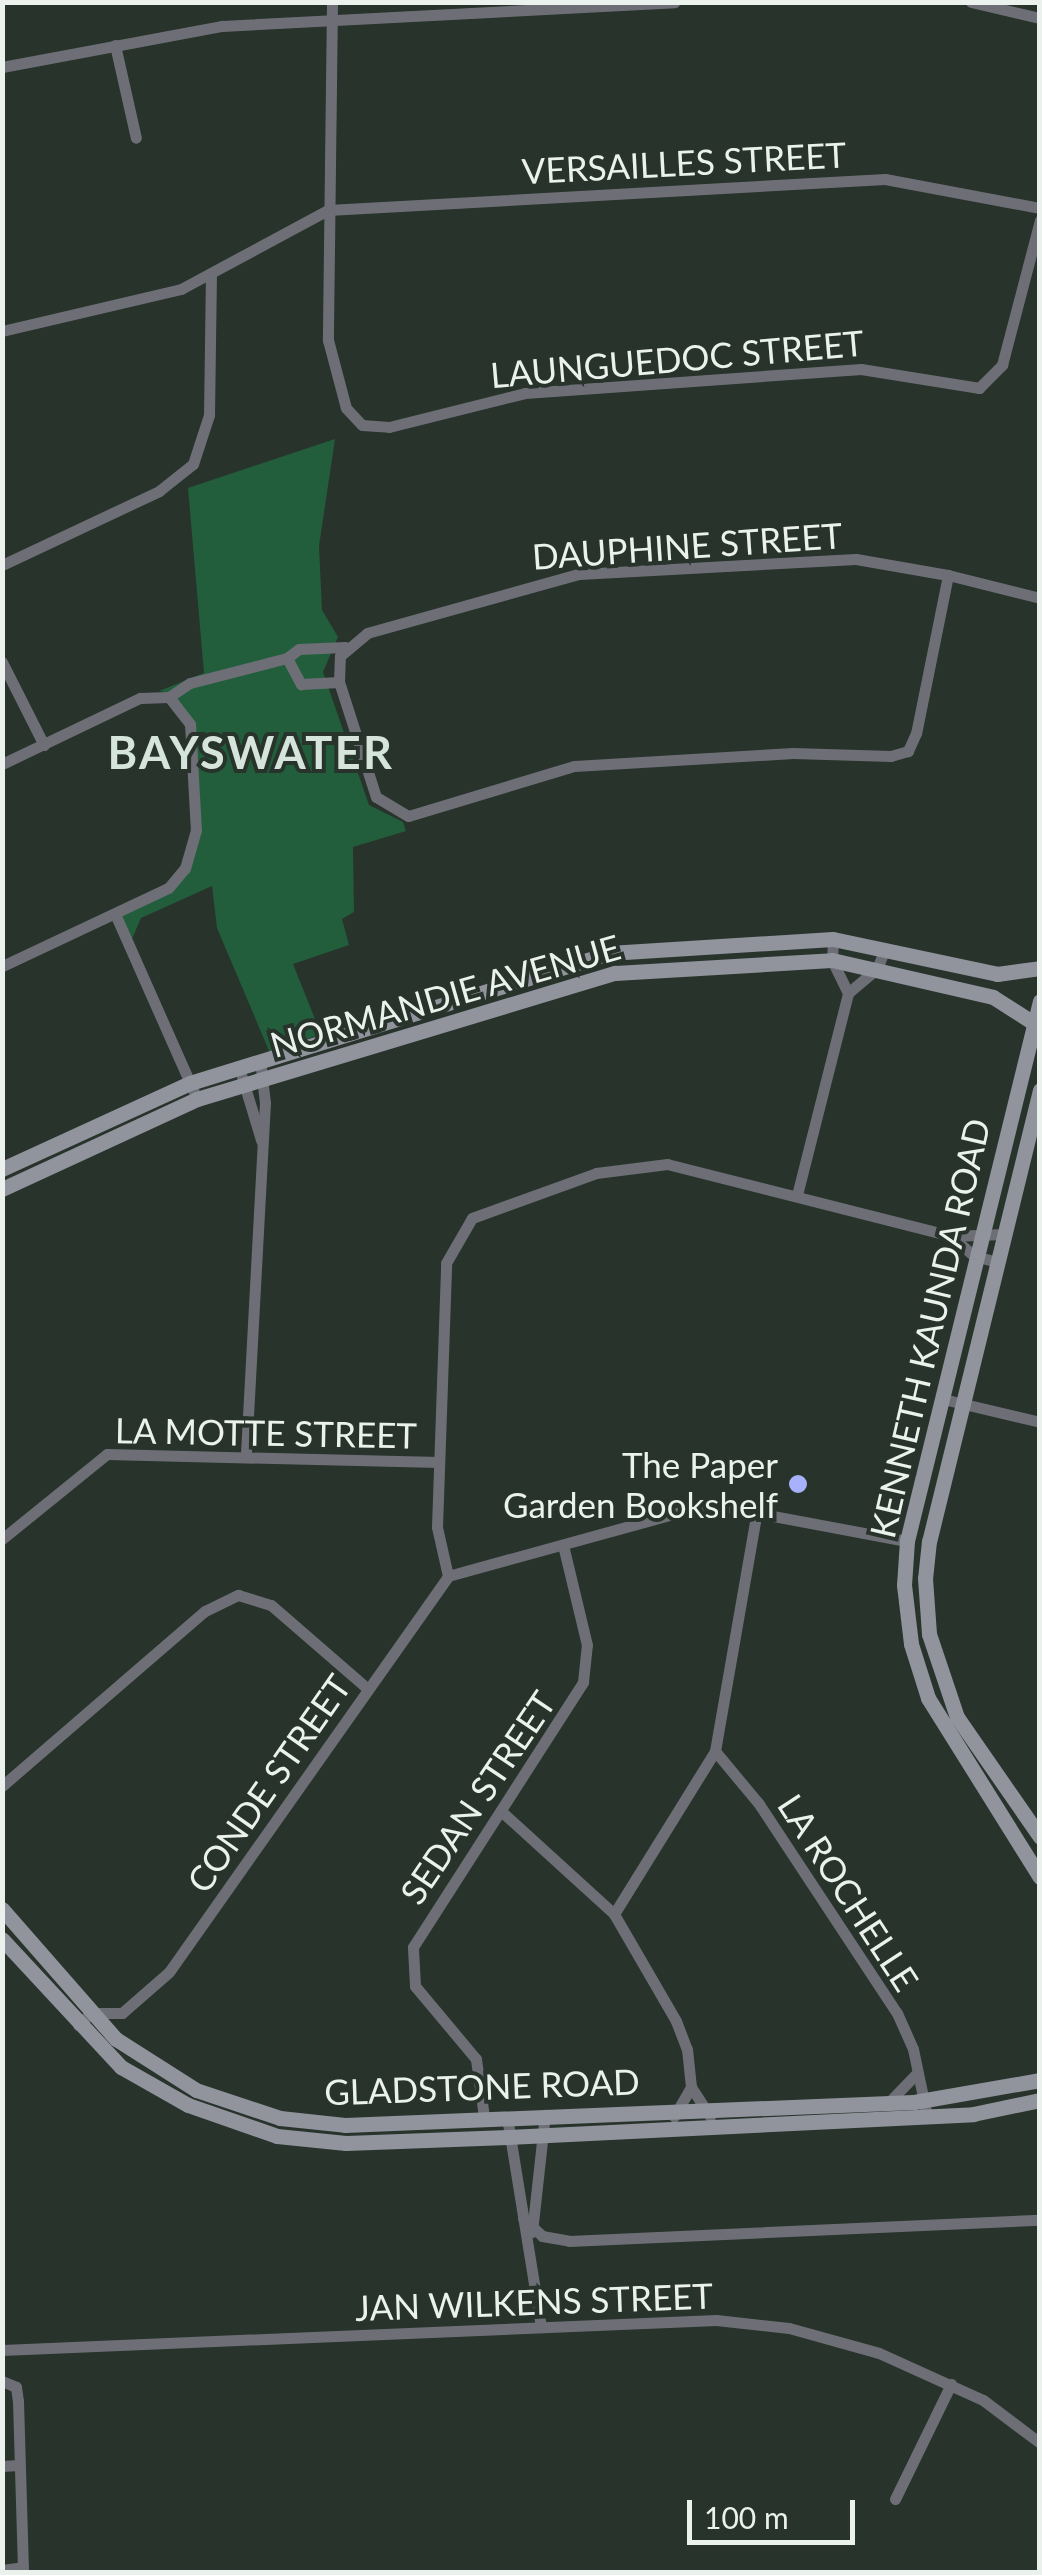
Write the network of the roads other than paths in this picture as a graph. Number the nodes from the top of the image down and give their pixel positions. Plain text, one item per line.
1 (332, 2) edge
2 (674, 2) edge
3 (971, 2) edge
4 (526, 5) edge
5 (332, 18) junction
6 (1040, 18) edge
7 (114, 45) junction
8 (2, 68) edge
9 (136, 138) dead end
10 (1040, 208) edge
11 (328, 210) junction
12 (1040, 220) edge
13 (211, 275) junction
14 (2, 330) edge
15 (2, 565) edge
16 (948, 576) junction
17 (1040, 598) edge
18 (345, 647) junction
19 (288, 658) junction
20 (2, 662) edge
21 (339, 682) junction
22 (174, 700) junction
23 (44, 745) junction
24 (2, 764) edge
25 (116, 916) junction
26 (833, 939) junction
27 (655, 946) junction
28 (885, 948) junction
29 (832, 960) junction
30 (2, 966) edge
31 (658, 968) junction
32 (1040, 968) edge
33 (877, 969) junction
34 (848, 993) junction
35 (1040, 1001) edge
36 (1036, 1026) edge
37 (260, 1060) junction
38 (238, 1066) junction
39 (264, 1077) junction
40 (190, 1083) junction
41 (244, 1083) junction
42 (1040, 1090) edge
43 (197, 1100) junction
44 (261, 1140) junction
45 (999, 1155) junction
46 (1021, 1160) junction
47 (2, 1169) edge
48 (2, 1189) edge
49 (797, 1195) junction
50 (981, 1230) junction
51 (1004, 1234) junction
52 (950, 1236) junction
53 (974, 1256) junction
54 (998, 1262) junction
55 (942, 1399) junction
56 (964, 1404) junction
57 (1040, 1422) edge
58 (246, 1453) junction
59 (439, 1462) junction
60 (757, 1510) junction
61 (2, 1538) edge
62 (907, 1541) junction
63 (563, 1546) junction
64 (448, 1576) junction
65 (368, 1688) junction
66 (715, 1751) junction
67 (2, 1786) edge
68 (1011, 1797) junction
69 (995, 1810) junction
70 (501, 1811) junction
71 (1040, 1836) edge
72 (1040, 1877) edge
73 (2, 1909) edge
74 (614, 1914) junction
75 (2, 1939) edge
76 (91, 2013) junction
77 (122, 2013) junction
78 (78, 2024) junction
79 (116, 2039) junction
80 (102, 2052) junction
81 (917, 2074) junction
82 (1040, 2080) edge
83 (691, 2088) junction
84 (1040, 2100) edge
85 (709, 2108) junction
86 (674, 2109) junction
87 (927, 2109) junction
88 (887, 2111) junction
89 (545, 2115) junction
90 (484, 2117) junction
91 (464, 2118) junction
92 (507, 2118) junction
93 (710, 2126) junction
94 (675, 2127) junction
95 (546, 2135) junction
96 (508, 2137) junction
97 (464, 2139) junction
98 (1040, 2220) edge
99 (528, 2222) junction
100 (541, 2326) junction
101 (2, 2350) edge
102 (2, 2381) edge
103 (951, 2384) junction
104 (1040, 2442) edge
105 (19, 2464) junction
106 (2, 2466) edge
107 (894, 2500) dead end
108 (2, 2570) edge
109 (23, 2570) edge

1 - 5 street
2 - 4 street
3 - 6 street
4 - 5 street
5 - 7 street
5 - 11 street
7 - 8 street
7 - 9 street
10 - 11 street, VERSAILLES STREET
11 - 12 street, LAUNGUEDOC STREET
11 - 13 street
13 - 14 street
13 - 15 street
16 - 17 street, DAUPHINE STREET
16 - 18 street, DAUPHINE STREET
16 - 21 street
18 - 19 street
18 - 21 street
19 - 21 street
19 - 22 street
20 - 23 street
22 - 23 street
22 - 25 street
23 - 24 street
25 - 30 street
25 - 40 street
26 - 27 street, NORMANDIE AVENUE
26 - 28 street, NORMANDIE AVENUE
26 - 29 street
27 - 31 street
27 - 37 street, NORMANDIE AVENUE
28 - 32 street, NORMANDIE AVENUE
28 - 33 street
29 - 31 street, NORMANDIE AVENUE
29 - 33 street, NORMANDIE AVENUE
29 - 34 street
31 - 39 street, NORMANDIE AVENUE
33 - 34 street
33 - 36 street, NORMANDIE AVENUE
34 - 49 street
35 - 36 street, KENNETH KAUNDA ROAD
36 - 45 street, KENNETH KAUNDA ROAD
37 - 38 street, NORMANDIE AVENUE
37 - 39 street
38 - 40 street, NORMANDIE AVENUE
38 - 41 street
39 - 41 street, NORMANDIE AVENUE
39 - 44 street
40 - 43 street
40 - 47 street, NORMANDIE AVENUE
41 - 43 street, NORMANDIE AVENUE
41 - 44 street
42 - 46 street, KENNETH KAUNDA ROAD
43 - 48 street, NORMANDIE AVENUE
44 - 58 street
45 - 46 street
45 - 50 street, KENNETH KAUNDA ROAD
46 - 51 street, KENNETH KAUNDA ROAD
49 - 52 street, LA MOTTE STREET
49 - 59 street, LA MOTTE STREET
50 - 51 street, LA MOTTE STREET
50 - 52 street, LA MOTTE STREET
50 - 53 street, KENNETH KAUNDA ROAD
51 - 54 street, KENNETH KAUNDA ROAD
52 - 53 street, LA MOTTE STREET
53 - 54 street, LA MOTTE STREET
53 - 55 street, KENNETH KAUNDA ROAD
54 - 56 street, KENNETH KAUNDA ROAD
55 - 56 street
55 - 62 street, KENNETH KAUNDA ROAD
56 - 57 street
56 - 68 street, KENNETH KAUNDA ROAD
58 - 59 street, LA MOTTE STREET
58 - 61 street, LA MOTTE STREET
59 - 64 street, LA MOTTE STREET
60 - 62 street
60 - 63 street
60 - 66 street
62 - 69 street, KENNETH KAUNDA ROAD
63 - 64 street
63 - 70 street, SEDAN STREET
64 - 65 street, CONDE STREET
65 - 67 street
65 - 77 street, CONDE STREET
66 - 74 street
66 - 81 street, LA ROCHELLE
68 - 69 street
68 - 71 street, KENNETH KAUNDA ROAD
69 - 72 street, KENNETH KAUNDA ROAD
70 - 74 street
70 - 90 street, SEDAN STREET
73 - 76 street, GLADSTONE ROAD
74 - 83 street
75 - 78 street, GLADSTONE ROAD
76 - 77 street
76 - 78 street
76 - 79 street, GLADSTONE ROAD
77 - 79 street
78 - 80 street, GLADSTONE ROAD
79 - 80 street
79 - 91 street, GLADSTONE ROAD
80 - 97 street, GLADSTONE ROAD
81 - 87 street, LA ROCHELLE
81 - 88 street
82 - 87 street, GLADSTONE ROAD
83 - 85 street
83 - 86 street
84 - 87 street, GLADSTONE ROAD
85 - 86 street, GLADSTONE ROAD
85 - 88 street, GLADSTONE ROAD
85 - 93 street
86 - 89 street, GLADSTONE ROAD
86 - 94 street
87 - 88 street, GLADSTONE ROAD
88 - 93 street, GLADSTONE ROAD
89 - 92 street, GLADSTONE ROAD
89 - 95 street
90 - 91 street, GLADSTONE ROAD
90 - 92 street, GLADSTONE ROAD
91 - 97 street
92 - 96 street
93 - 94 street, GLADSTONE ROAD
94 - 95 street, GLADSTONE ROAD
95 - 96 street, GLADSTONE ROAD
95 - 99 street
96 - 97 street, GLADSTONE ROAD
96 - 99 street
98 - 99 street
99 - 100 street
100 - 101 street, JAN WILKENS STREET
100 - 103 street, JAN WILKENS STREET
102 - 105 street
103 - 104 street, JAN WILKENS STREET
103 - 107 street
105 - 106 street
105 - 109 street
108 - 109 street

